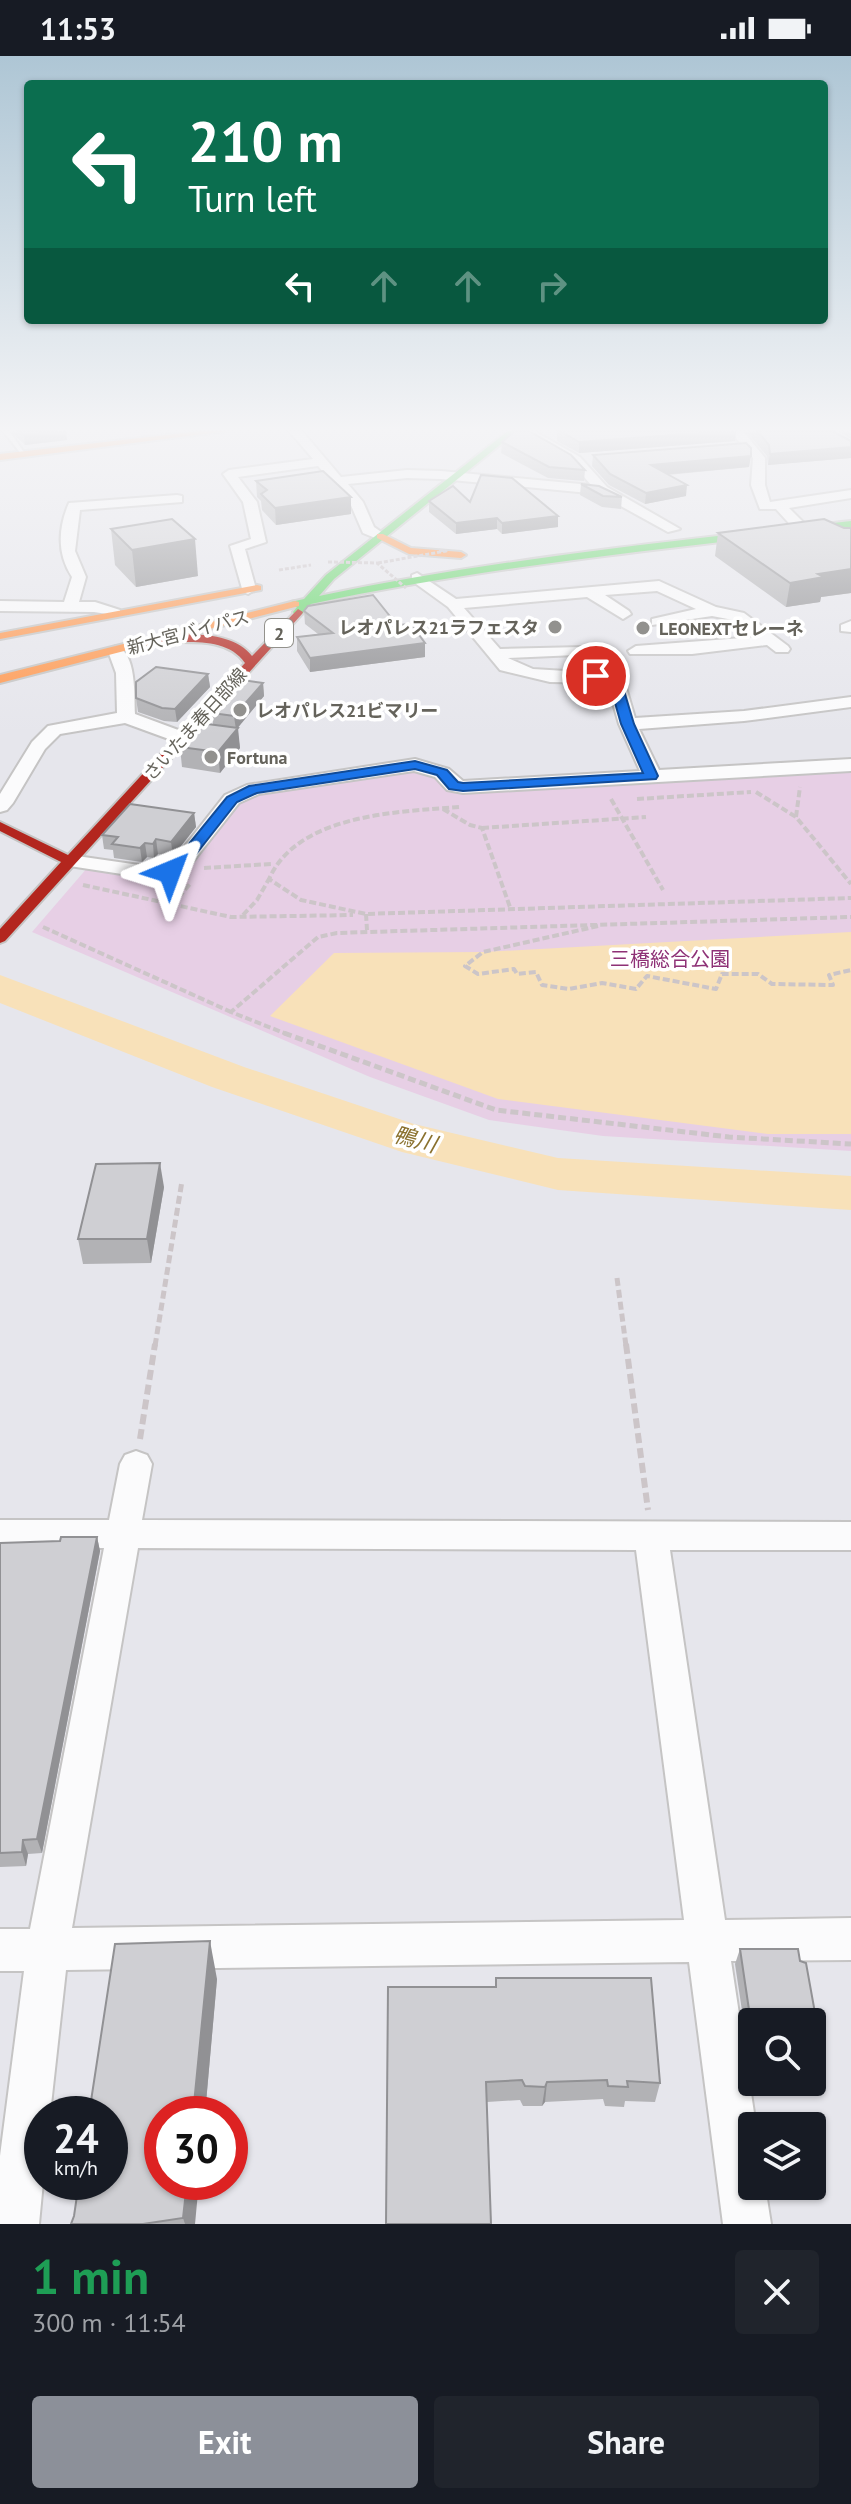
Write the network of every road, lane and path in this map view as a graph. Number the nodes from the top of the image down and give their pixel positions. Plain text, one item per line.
1 (68, 532) edge
2 (257, 532) edge
3 (372, 532) edge
4 (385, 532) edge
5 (648, 532) edge
6 (699, 532) edge
7 (824, 532) edge
8 (380, 536) junction
9 (851, 545) edge
10 (432, 552) junction
11 (495, 552) junction
12 (377, 563) junction
13 (329, 569) junction
14 (277, 578) joint
15 (303, 581) dead end
16 (411, 583) junction
17 (248, 589) junction
18 (588, 591) junction
19 (309, 600) junction
20 (453, 604) junction
21 (0, 606) edge
22 (70, 607) junction
23 (712, 611) junction
24 (114, 613) junction
25 (623, 614) dead end
26 (658, 622) dead end
27 (0, 636) edge
28 (162, 639) junction
29 (576, 650) dead end
30 (116, 651) junction
31 (636, 651) dead end
32 (496, 654) junction
33 (251, 663) junction
34 (0, 670) edge
35 (0, 679) edge
36 (851, 702) edge
37 (126, 717) junction
38 (628, 724) junction
39 (183, 738) junction
40 (851, 765) edge
41 (652, 776) junction
42 (786, 788) dead end
43 (771, 790) dead end
44 (756, 792) junction
45 (611, 799) junction
46 (598, 800) dead end
47 (0, 806) edge
48 (471, 806) dead end
49 (442, 808) junction
50 (646, 817) dead end
51 (796, 817) junction
52 (622, 819) junction
53 (0, 826) edge
54 (482, 828) junction
55 (70, 861) junction
56 (271, 864) junction
57 (55, 879) junction
58 (269, 879) junction
59 (851, 884) edge
60 (663, 890) dead end
61 (851, 898) edge
62 (172, 905) junction
63 (511, 910) junction
64 (366, 914) junction
65 (243, 915) junction
66 (851, 917) edge
67 (612, 923) junction
68 (10, 927) edge
69 (367, 930) junction
70 (851, 970) edge
71 (231, 1012) junction
72 (851, 1144) edge
73 (182, 1181) dead end
74 (617, 1278) dead end
75 (136, 1464) joint
76 (0, 1534) edge
77 (121, 1534) junction
78 (651, 1535) junction
79 (851, 1536) edge
80 (851, 1939) edge
81 (708, 1941) junction
82 (0, 1950) edge
83 (47, 1951) junction
84 (15, 2224) edge
85 (747, 2224) edge

1 - 22 street
2 - 17 street
3 - 8 street
4 - 8 main road, さいたま春日部線 / 2
5 - 11 main road, 新大宮バイパス
6 - 16 main road, 新大宮バイパス
7 - 9 street
8 - 10 main road
8 - 13 main road, さいたま春日部線 / 2
10 - 11 main road
10 - 12 path, bridge
11 - 13 main road, 新大宮バイパス
12 - 13 path, bridge
12 - 16 path, bridge
13 - 14 path
13 - 15 main road, 新大宮バイパス
13 - 19 main road, さいたま春日部線 / 2
14 - 17 main road, 新大宮バイパス
16 - 19 main road, 新大宮バイパス
16 - 20 street
17 - 24 main road, 新大宮バイパス
18 - 20 street
18 - 23 street
18 - 25 street
19 - 28 main road, 新大宮バイパス
19 - 33 main road, さいたま春日部線 / 2
20 - 32 street
21 - 22 street
22 - 24 street
23 - 26 street
23 - 31 street
24 - 27 main road, 新大宮バイパス
28 - 30 main road, 新大宮バイパス
28 - 33 main road
29 - 32 street
30 - 34 main road
30 - 35 main road, 新大宮バイパス
30 - 37 street
32 - 38 street
33 - 39 main road, さいたま春日部線 / 2
36 - 38 street
37 - 39 street
37 - 47 street
38 - 41 street
39 - 55 main road, さいたま春日部線 / 2
40 - 41 street
41 - 55 street
42 - 51 path
43 - 44 path
44 - 45 path
44 - 51 path
45 - 46 path
45 - 52 path
48 - 49 path
49 - 54 path
49 - 56 path
50 - 52 path
51 - 59 path
52 - 54 path
52 - 60 path
53 - 55 main road
54 - 63 path
55 - 57 main road, さいたま春日部線 / 2
56 - 58 path
56 - 62 path
57 - 62 path
57 - 68 main road, さいたま春日部線 / 2
58 - 64 path
58 - 65 path
61 - 63 path
62 - 65 path
63 - 64 path
64 - 65 path
64 - 69 path
66 - 67 path
67 - 69 path
67 - 70 path
68 - 71 path
69 - 71 path
71 - 72 path
73 - 75 path
74 - 78 path
75 - 77 street
76 - 77 street
77 - 78 street
77 - 83 street
78 - 79 street
78 - 81 street
80 - 81 street
81 - 83 street
81 - 85 street
82 - 83 street
83 - 84 street

